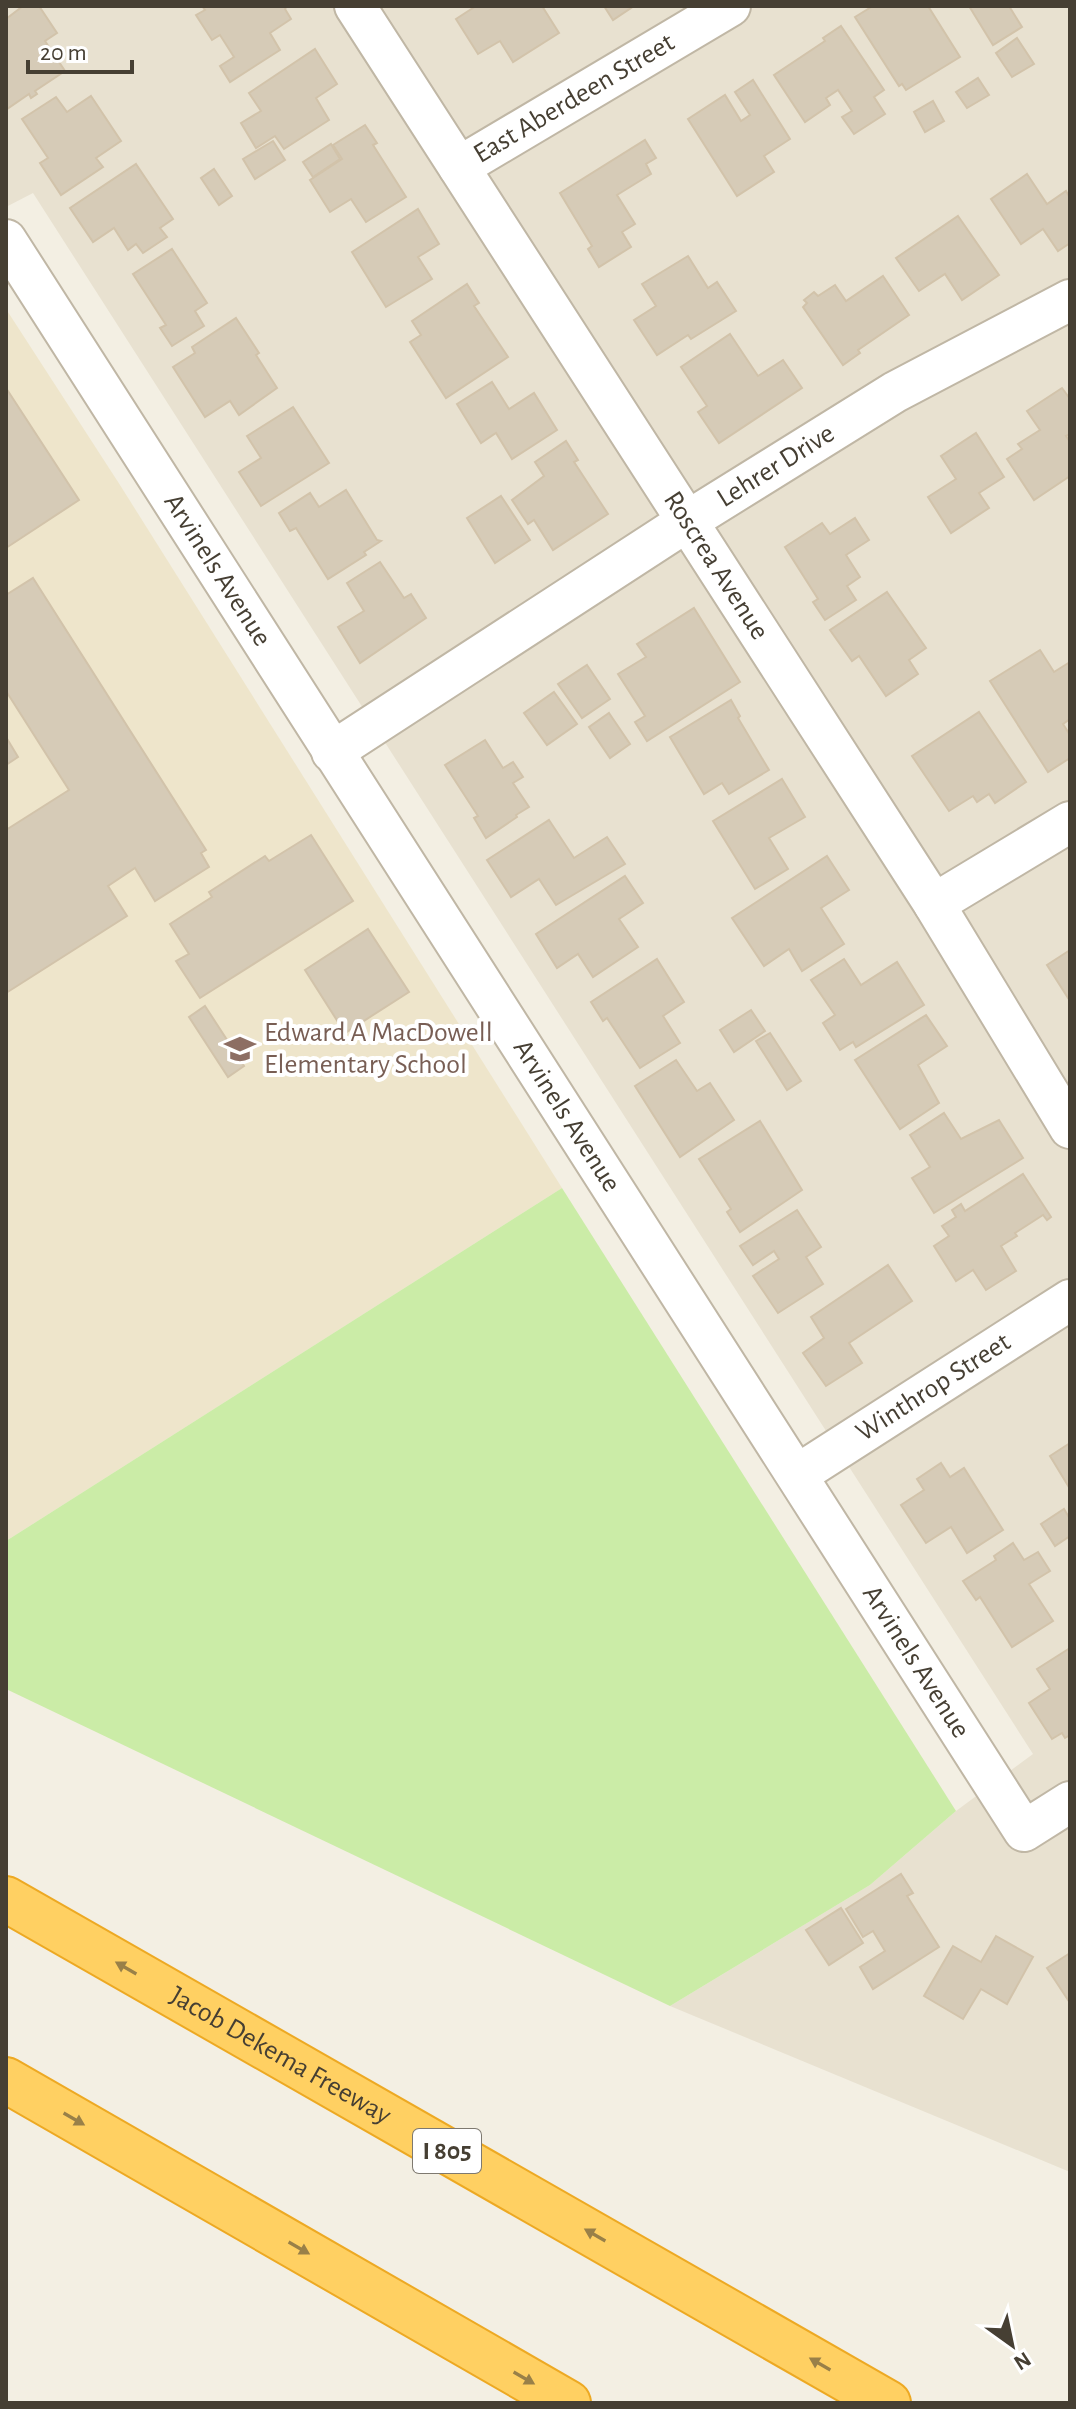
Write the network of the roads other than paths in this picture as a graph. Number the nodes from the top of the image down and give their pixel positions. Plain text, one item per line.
1 (355, 6) edge
2 (730, 6) edge
3 (459, 167) junction
4 (6, 240) edge
5 (1070, 300) edge
6 (686, 522) junction
7 (332, 752) junction
8 (1070, 822) edge
9 (934, 904) junction
10 (1070, 1128) edge
11 (1070, 1300) edge
12 (797, 1475) junction
13 (1070, 1802) edge
14 (6, 1899) edge
15 (6, 2080) edge
16 (568, 2403) edge
17 (888, 2403) edge

1 - 3 street, Roscrea Avenue
2 - 3 street, East Aberdeen Street
3 - 6 street, Roscrea Avenue
4 - 7 street, Arvinels Avenue
5 - 6 street, Lehrer Drive
6 - 7 street, Lehrer Drive
6 - 9 street, Roscrea Avenue
7 - 12 street, Arvinels Avenue
8 - 9 street
9 - 10 street, Roscrea Avenue
11 - 12 street, Winthrop Street
12 - 13 street, Arvinels Avenue
17 -> 14 highway, Jacob Dekema Freeway / I 805
15 -> 16 highway

